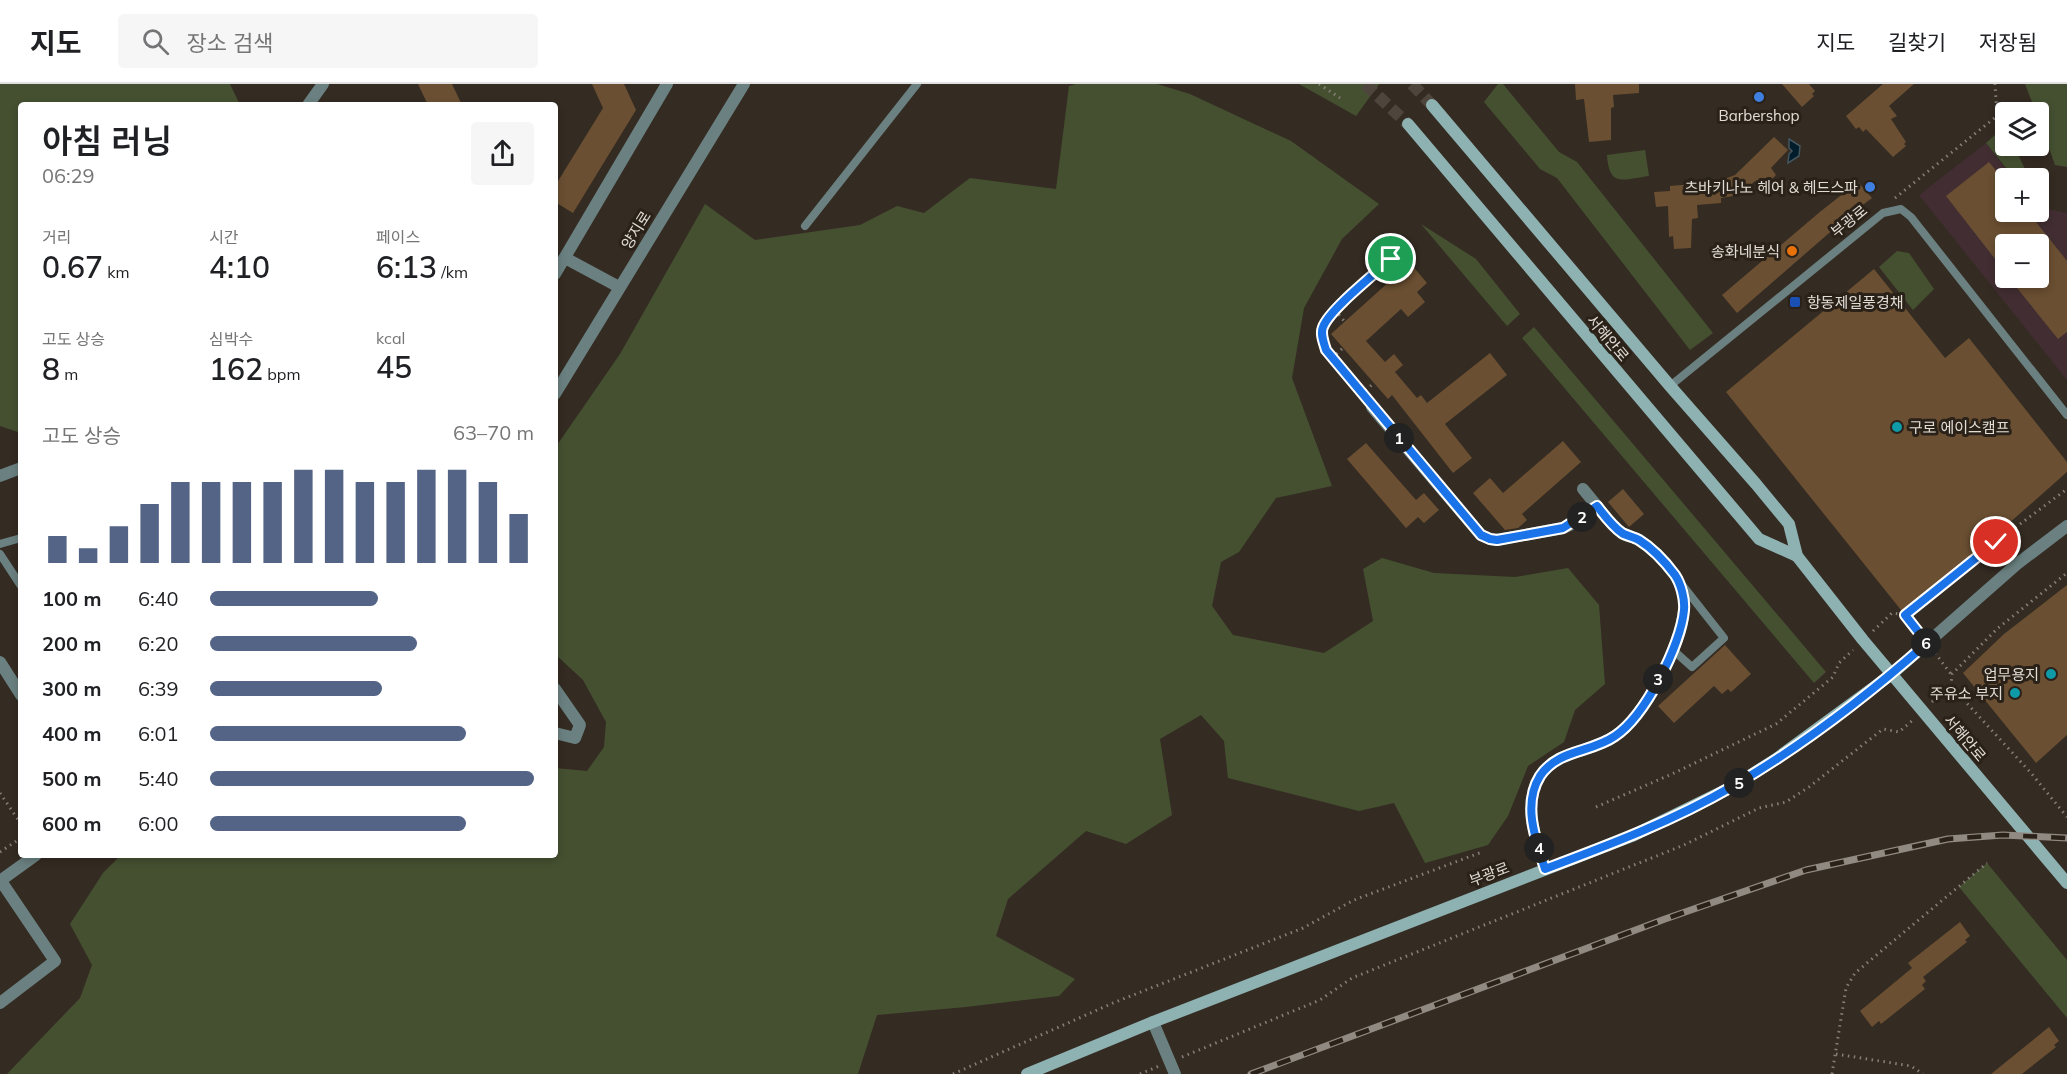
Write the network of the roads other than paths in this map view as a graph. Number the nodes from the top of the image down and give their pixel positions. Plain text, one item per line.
1 (323, 84) edge
2 (668, 84) edge
3 (744, 84) edge
4 (917, 84) edge
5 (310, 102) edge
6 (1432, 105) tunnel mouth
7 (1408, 124) tunnel mouth
8 (805, 226) dead end
9 (565, 258) junction
10 (558, 269) edge
11 (619, 287) junction
12 (1670, 386) junction
13 (558, 389) edge
14 (1372, 407) road end
15 (2067, 415) edge
16 (18, 469) edge
17 (0, 476) edge
18 (1583, 489) dead end
19 (1597, 506) junction
20 (2067, 526) edge
21 (18, 539) edge
22 (0, 544) edge
23 (0, 554) edge
24 (1797, 556) junction
25 (1675, 576) junction
26 (18, 581) edge
27 (1673, 650) junction
28 (0, 662) edge
29 (1892, 674) junction
30 (18, 690) edge
31 (558, 693) edge
32 (558, 734) edge
33 (32, 858) edge
34 (1545, 869) junction
35 (1, 881) edge
36 (2067, 883) edge
37 (0, 1003) edge
38 (1153, 1022) junction
39 (1027, 1074) edge
40 (1175, 1074) edge

1 - 5 street
2 - 9 street
3 - 11 street, 양지로
4 - 8 lane
6 - 12 main road, 서해안로
7 - 24 main road, 서해안로
9 - 10 street
9 - 11 street
11 - 13 street, 양지로
12 - 15 lane, 부광로
12 - 24 main road, 서해안로
14 - 19 street
16 - 17 street
18 - 19 street
19 - 25 street
20 - 29 street, 부광로
21 - 22 lane
23 - 26 lane
24 - 29 main road, 서해안로
25 - 27 street
25 - 27 lane
27 - 34 street
28 - 30 street
29 - 34 main road, 부광로
29 - 36 main road, 서해안로
31 - 32 street
33 - 35 street
34 - 38 main road, 부광로
35 - 37 street
38 - 39 main road, 부광로
38 - 40 street

